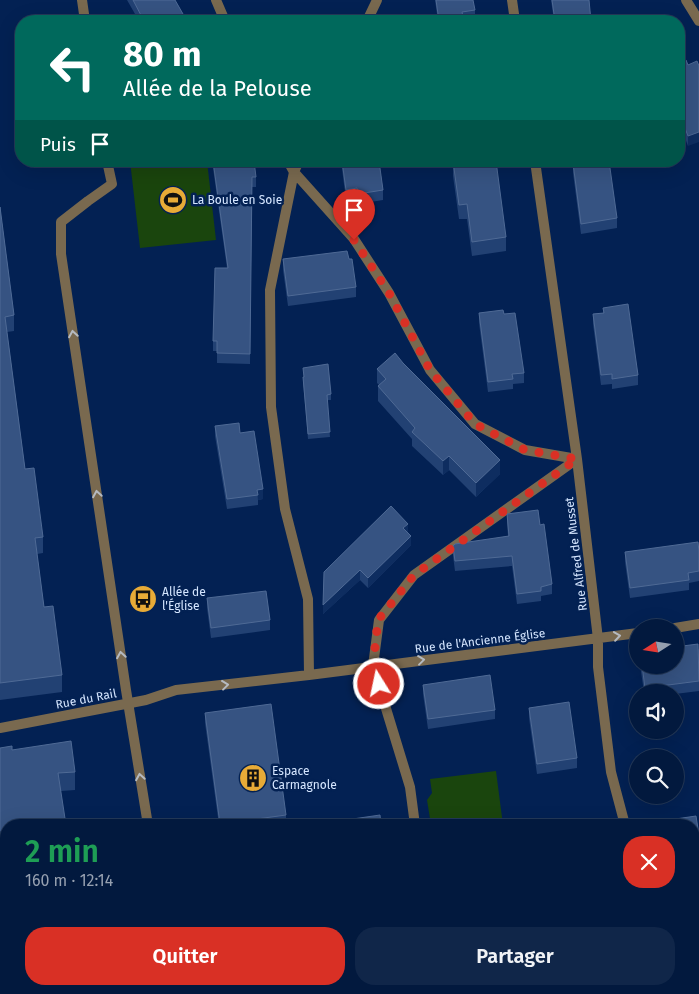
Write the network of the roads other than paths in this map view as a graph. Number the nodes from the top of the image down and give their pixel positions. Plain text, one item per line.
1 (82, 0) edge
2 (216, 0) edge
3 (377, 0) edge
4 (512, 0) edge
5 (686, 0) edge
6 (84, 15) edge
7 (222, 15) edge
8 (370, 15) edge
9 (514, 15) edge
10 (699, 22) edge
11 (108, 167) edge
12 (291, 167) edge
13 (296, 167) edge
14 (536, 167) edge
15 (294, 172) junction
16 (577, 459) junction
17 (699, 624) edge
18 (684, 626) edge
19 (629, 634) edge
20 (598, 639) junction
21 (373, 666) junction
22 (309, 675) junction
23 (176, 690) joint
24 (129, 703) junction
25 (0, 728) edge
26 (147, 819) edge
27 (414, 819) edge
28 (623, 819) edge

1 - 6 street
2 - 7 street
3 - 8 street
4 - 9 street
5 - 10 street
24 -> 11 street
12 - 15 street
13 - 15 street
14 - 16 street, Rue Alfred de Musset
15 - 16 street
15 - 22 street
16 - 20 street, Rue Alfred de Musset
16 - 21 street
17 - 18 street
20 -> 19 street, Rue de l'Ancienne Église
21 -> 20 street, Rue de l'Ancienne Église
20 - 28 street, Rue Alfred de Musset
21 - 22 street, Rue de l'Ancienne Église
21 - 27 street
23 -> 22 street, Rue de l'Ancienne Église
23 - 24 street, Rue du Rail
24 - 25 street, Rue du Rail
26 -> 24 street

